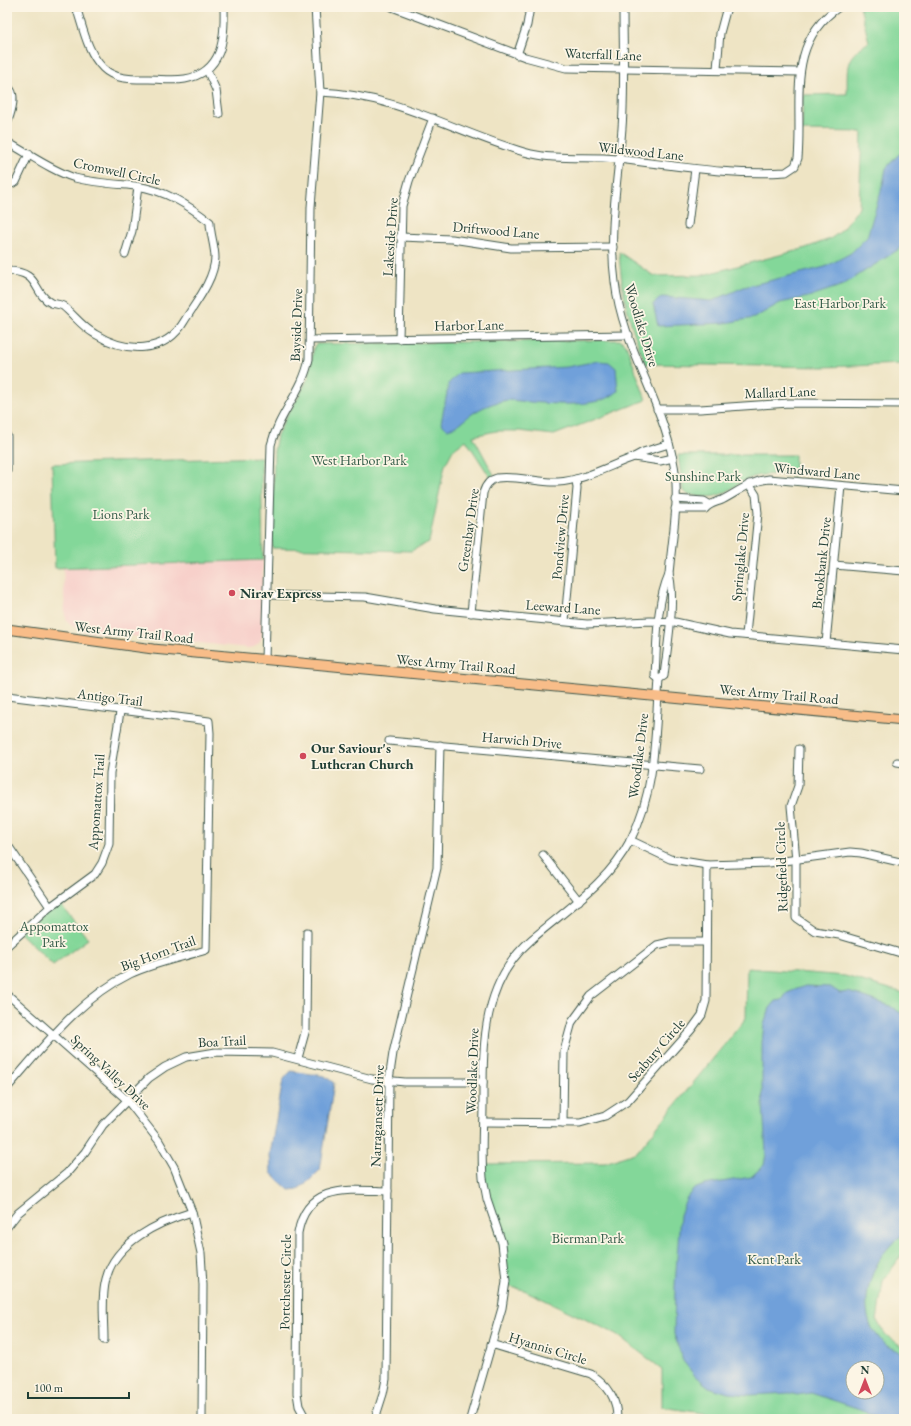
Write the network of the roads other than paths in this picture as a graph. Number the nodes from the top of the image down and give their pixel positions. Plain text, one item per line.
1 (76, 7) edge
2 (224, 7) edge
3 (315, 7) edge
4 (392, 7) edge
5 (530, 7) edge
6 (623, 7) edge
7 (727, 7) edge
8 (839, 7) edge
9 (517, 54) junction
10 (623, 69) junction
11 (717, 69) junction
12 (207, 70) junction
13 (800, 72) junction
14 (7, 87) edge
15 (320, 92) junction
16 (219, 114) dead end
17 (433, 118) junction
18 (8, 120) edge
19 (7, 142) edge
20 (29, 154) junction
21 (618, 159) junction
22 (695, 169) junction
23 (7, 186) edge
24 (138, 186) junction
25 (688, 225) dead end
26 (400, 237) junction
27 (613, 247) junction
28 (125, 254) dead end
29 (7, 271) edge
30 (629, 335) junction
31 (399, 339) junction
32 (310, 340) junction
33 (904, 404) edge
34 (657, 409) junction
35 (7, 436) edge
36 (669, 444) junction
37 (634, 457) junction
38 (673, 458) junction
39 (7, 471) edge
40 (576, 478) junction
41 (749, 484) junction
42 (841, 486) junction
43 (904, 491) edge
44 (676, 498) junction
45 (709, 504) junction
46 (674, 509) junction
47 (834, 565) junction
48 (904, 571) edge
49 (669, 574) junction
50 (267, 595) junction
51 (471, 613) junction
52 (565, 621) junction
53 (659, 621) junction
54 (669, 622) junction
55 (7, 629) edge
56 (746, 636) junction
57 (826, 643) junction
58 (904, 650) edge
59 (265, 660) junction
60 (659, 679) junction
61 (7, 696) edge
62 (658, 696) junction
63 (120, 712) junction
64 (904, 720) edge
65 (209, 721) joint
66 (389, 741) dead end
67 (440, 745) junction
68 (799, 749) dead end
69 (652, 765) junction
70 (700, 769) dead end
71 (630, 840) junction
72 (7, 844) edge
73 (543, 855) dead end
74 (796, 860) junction
75 (904, 863) edge
76 (706, 865) junction
77 (579, 901) junction
78 (50, 907) junction
79 (307, 932) dead end
80 (706, 942) junction
81 (7, 946) edge
82 (904, 954) edge
83 (7, 994) edge
84 (54, 1036) junction
85 (298, 1058) junction
86 (389, 1080) junction
87 (483, 1082) junction
88 (7, 1088) edge
89 (127, 1100) junction
90 (483, 1122) junction
91 (563, 1123) junction
92 (388, 1190) junction
93 (192, 1212) junction
94 (7, 1227) edge
95 (104, 1340) dead end
96 (491, 1344) junction
97 (202, 1419) edge
98 (306, 1419) edge
99 (375, 1419) edge
100 (470, 1419) edge
101 (617, 1419) edge

1 - 12 street
2 - 12 street
3 - 15 street, Bayside Drive
4 - 9 street, Waterfall Lane
5 - 9 street
6 - 10 street, Woodlake Drive
7 - 11 street
8 - 13 street, Wildwood Lane
9 - 10 street, Waterfall Lane
10 - 11 street, Waterfall Lane
10 - 21 street, Woodlake Drive
11 - 13 street, Waterfall Lane
12 - 16 street
13 - 22 street, Wildwood Lane
14 - 18 street
15 - 17 street, Wildwood Lane
15 - 32 street, Bayside Drive
17 - 21 street, Wildwood Lane
17 - 26 street, Lakeside Drive
19 - 20 street, Cromwell Circle
20 - 23 street
20 - 24 street, Cromwell Circle
21 - 22 street, Wildwood Lane
21 - 27 street, Woodlake Drive
22 - 25 street
24 - 28 street
24 - 29 street, Cromwell Circle
26 - 27 street, Driftwood Lane
26 - 31 street, Lakeside Drive
27 - 30 street, Woodlake Drive
30 - 31 street, Harbor Lane
30 - 34 street, Woodlake Drive
31 - 32 street, Harbor Lane
32 - 50 street, Bayside Drive
33 - 34 street, Mallard Lane
34 - 36 street, Woodlake Drive
35 - 39 street
36 - 37 street, Greenbay Drive
36 - 38 street, Woodlake Drive
37 - 38 street, Greenbay Drive
37 - 40 street, Greenbay Drive
38 - 44 street, Woodlake Drive
40 - 51 street, Greenbay Drive
40 - 52 street, Pondview Drive
41 - 42 street, Windward Lane
41 - 45 street, Windward Lane
41 - 56 street, Springlake Drive
42 - 43 street, Windward Lane
42 - 47 street, Brookbank Drive
44 - 45 street
44 - 46 street, Woodlake Drive
45 - 46 street, Windward Lane
46 - 49 street, Woodlake Drive
47 - 48 street
47 - 57 street, Brookbank Drive
49 - 53 street, Woodlake Drive
49 - 54 street, Woodlake Drive
50 - 51 street, Leeward Lane
50 - 59 street, Bayside Drive
51 - 52 street, Leeward Lane
52 - 53 street, Leeward Lane
53 - 54 street, Leeward Lane
53 - 60 street, Woodlake Drive
54 - 56 street, Leeward Lane
54 - 60 street, Woodlake Drive
55 - 59 main road, West Army Trail Road
56 - 57 street, Leeward Lane
57 - 58 street, Leeward Lane
59 - 62 main road, West Army Trail Road
60 - 62 street, Woodlake Drive
61 - 63 street, Antigo Trail
62 - 64 main road, West Army Trail Road
62 - 69 street, Woodlake Drive
63 - 65 street, Antigo Trail
63 - 78 street, Appomattox Trail
65 - 84 street, Big Horn Trail
66 - 67 street, Harwich Drive
67 - 69 street, Harwich Drive
67 - 86 street, Narragansett Drive
68 - 74 street, Ridgefield Circle
69 - 70 street, Harwich Drive
69 - 71 street, Woodlake Drive
71 - 76 street
71 - 77 street, Woodlake Drive
72 - 78 street
73 - 77 street
74 - 75 street
74 - 76 street
74 - 82 street, Ridgefield Circle
76 - 80 street, Seabury Circle
77 - 87 street, Woodlake Drive
78 - 81 street, Appomattox Trail
79 - 85 street
80 - 91 street, Seabury Circle
80 - 91 street
83 - 84 street, Spring Valley Drive
84 - 88 street, Big Horn Trail
84 - 89 street, Spring Valley Drive
85 - 86 street, Boa Trail
85 - 89 street, Boa Trail
86 - 87 street, Boa Trail
86 - 92 street, Narragansett Drive
87 - 90 street, Woodlake Drive
89 - 93 street, Spring Valley Drive
89 - 94 street, Boa Trail
90 - 91 street, Seabury Circle
90 - 96 street, Woodlake Drive
92 - 98 street, Portchester Circle
92 - 99 street, Narragansett Drive
93 - 95 street
93 - 97 street, Spring Valley Drive
96 - 100 street, Woodlake Drive
96 - 101 street, Hyannis Circle

